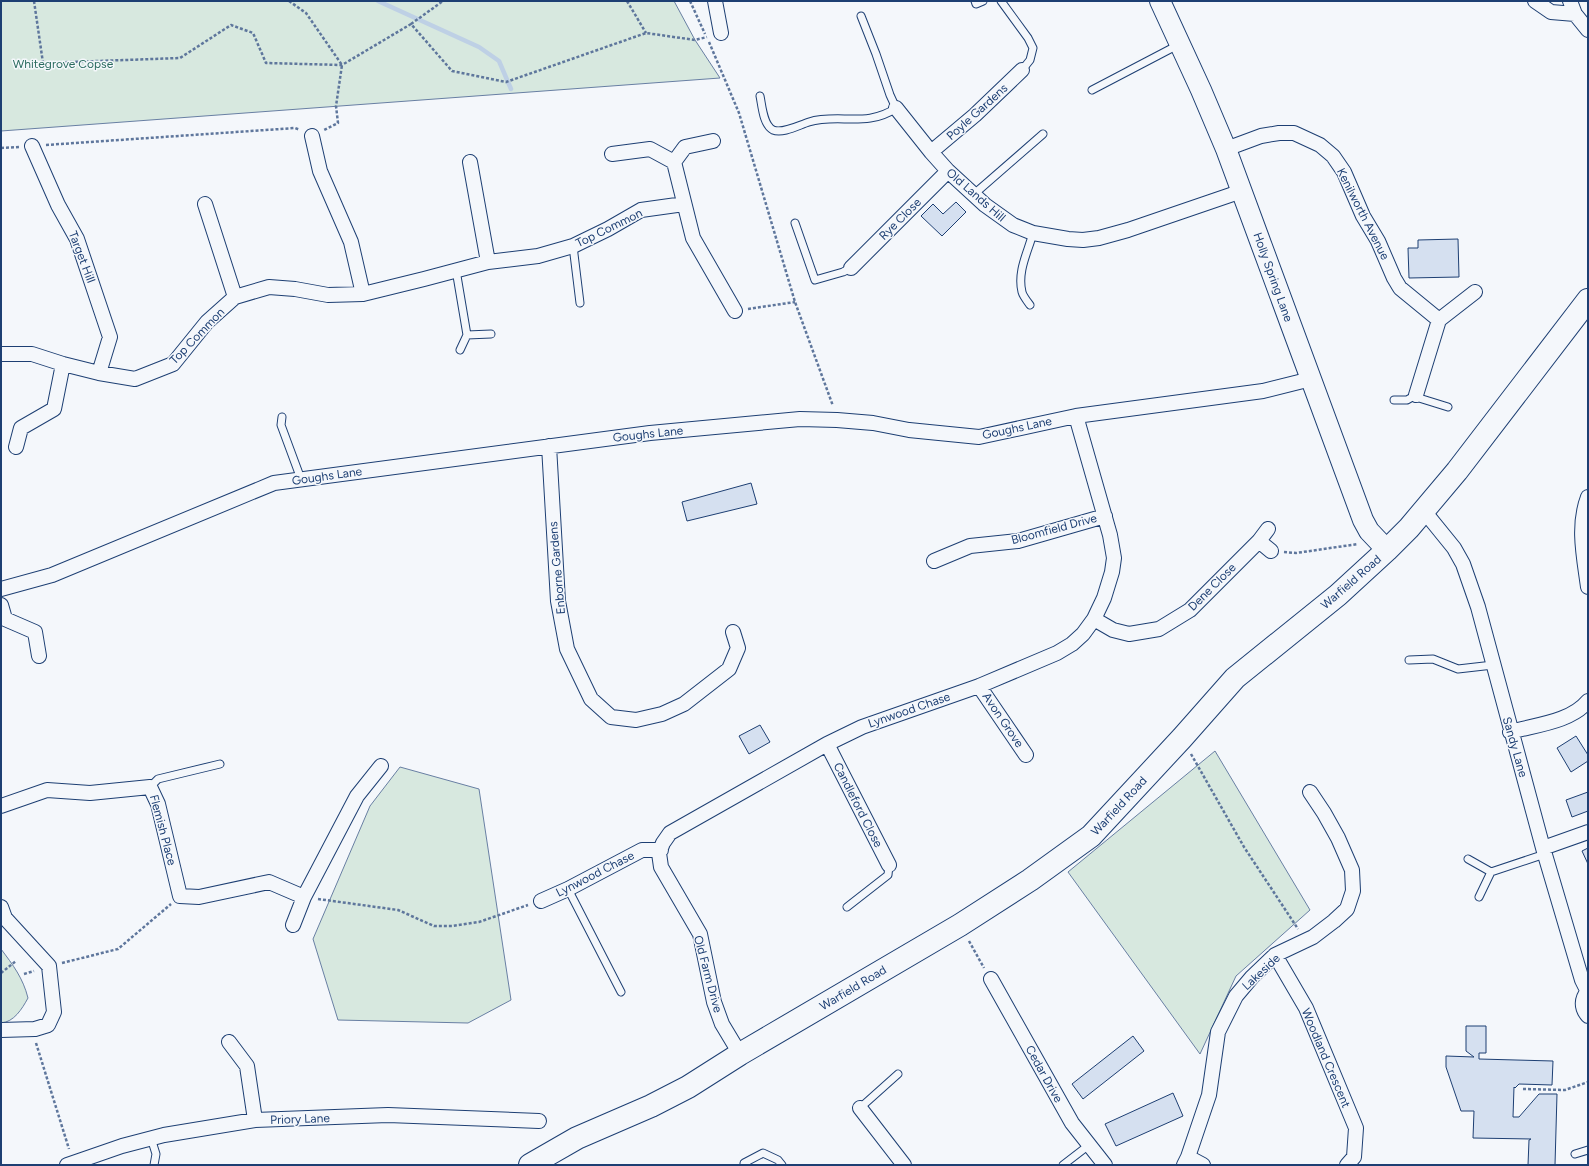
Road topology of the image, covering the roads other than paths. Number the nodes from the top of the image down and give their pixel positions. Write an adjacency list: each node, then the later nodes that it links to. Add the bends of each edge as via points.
1 (716, 1): 10 (street)
2 (975, 1): 3 (lane, via 976,4)
3 (983, 1)
4 (1001, 1): 12 (lane, via 1033,48 1030,60)
5 (1160, 1): 11 (street, Holly Spring Lane)
6 (1535, 1): 7 (street, via 1551,12)
7 (1573, 8): 9 (street)
8 (861, 16): 15 (lane)
9 (1588, 30)
10 (721, 33)
11 (1180, 44): 13 (lane); 20 (street, Holly Spring Lane)
12 (1022, 70): 21 (street, Poyle Gardens)
13 (1092, 90)
14 (760, 96): 15 (lane, via 766,121 774,130 820,119 886,115)
15 (896, 108): 21 (street, Old Lands Hill)
16 (1043, 134): 27 (lane)
17 (312, 136): 37 (street, via 320,170 351,242)
18 (713, 141): 24 (street, via 685,147)
19 (32, 146): 49 (street, Target Hill, via 58,205 77,239 110,337)
20 (1226, 149): 26 (street, Holly Spring Lane); 43 (street, Kenilworth Avenue, via 1260,136 1294,133 1320,145 1333,156 1344,172 1363,216 1400,288)
21 (931, 152): 25 (street, Old Lands Hill)
22 (612, 154): 24 (street, via 650,150)
23 (470, 162): 33 (street)
24 (674, 162): 29 (street)
25 (948, 171): 27 (street, Old Lands Hill); 34 (street, Rye Close)
26 (1242, 191): 31 (street, Old Lands Hill, via 1099,238 1068,239); 50 (street, Holly Spring Lane)
27 (974, 195): 31 (street, Old Lands Hill, via 1013,225)
28 (205, 204): 38 (street)
29 (684, 204): 32 (street, Top Common, via 641,210); 42 (street, via 693,238)
30 (795, 223): 34 (lane, via 815,280)
31 (1033, 233): 41 (lane, via 1023,263 1021,281 1022,293)
32 (573, 246): 33 (street, Top Common, via 538,256); 40 (lane)
33 (488, 262): 35 (street, Top Common)
34 (851, 268)
35 (456, 270): 37 (street, Top Common); 45 (lane)
36 (1475, 292): 43 (street)
37 (363, 294): 38 (street, Top Common, via 328,295 269,287)
38 (235, 297): 49 (street, Top Common, via 207,322 173,364 135,379)
39 (1588, 300): 60 (main road, Warfield Road)
40 (580, 303)
41 (1030, 305)
42 (735, 311)
43 (1439, 320): 51 (street)
44 (491, 334): 45 (lane)
45 (467, 335): 46 (lane)
46 (460, 350)
47 (1, 354): 48 (street, Top Common, via 32,354)
48 (63, 364): 49 (street, Top Common); 57 (street, via 54,409 21,428)
49 (99, 373)
50 (1311, 379): 55 (street, Goughs Lane, via 1263,391); 64 (street, Holly Spring Lane, via 1363,520 1369,531)
51 (1416, 395): 52 (lane, via 1407,400); 53 (lane)
52 (1394, 400)
53 (1448, 407)
54 (282, 416): 58 (lane, via 281,425)
55 (1076, 416): 56 (street, Goughs Lane, via 979,437 837,420 800,419 650,433); 61 (street, Lynwood Chase)
56 (549, 446): 58 (street, Goughs Lane); 71 (street, Enborne Gardens, via 558,601 567,649 591,699 611,718 636,720 662,714 684,704 729,669 738,648)
57 (16, 447)
58 (301, 479): 68 (street, Goughs Lane, via 274,483 52,575)
59 (1588, 497): 67 (street, via 1582,519 1582,540)
60 (1424, 511): 64 (main road, Warfield Road); 74 (street, Sandy Lane, via 1454,548 1462,564 1478,607)
61 (1105, 516): 66 (street, Bloomfield Drive, via 1018,541 970,546); 70 (street, Lynwood Chase, via 1114,558 1104,598)
62 (1268, 529): 63 (street, Dene Close)
63 (1258, 541): 65 (street); 70 (street, Dene Close, via 1190,610 1158,629 1129,634 1113,630)
64 (1387, 550): 105 (main road, Warfield Road, via 1338,595 1236,678 1091,836 1030,880 960,925)
65 (1271, 551)
66 (934, 561)
67 (1588, 587)
68 (1, 589)
69 (1, 605): 72 (street, via 5,619 35,632)
70 (1094, 619): 75 (street, Lynwood Chase, via 1083,634 1057,654)
71 (733, 632)
72 (39, 656)
73 (1409, 660): 74 (lane, via 1433,659 1458,669)
74 (1493, 665): 77 (street, Sandy Lane)
75 (980, 686): 78 (street, Lynwood Chase, via 862,727); 79 (street, Avon Grove)
76 (1588, 701): 77 (street, via 1558,720)
77 (1510, 732): 87 (street, Sandy Lane)
78 (827, 744): 86 (street, Lynwood Chase, via 670,833); 89 (street, Candleford Close)
79 (1026, 755)
80 (220, 764): 82 (lane, via 158,779)
81 (381, 766): 92 (street, via 357,796)
82 (150, 787): 84 (street, Flemish Place, via 90,793 48,790); 92 (street, Flemish Place, via 158,804 180,896 199,897 269,882)
83 (1310, 792): 98 (street, Lakeside, via 1338,838 1352,870 1354,891 1347,909 1314,937)
84 (1, 806)
85 (1588, 832): 87 (street)
86 (660, 850): 91 (street, Lynwood Chase, via 642,850); 105 (street, Old Farm Drive, via 661,867 700,934 714,1002 722,1024)
87 (1544, 851): 90 (lane); 100 (street, Sandy Lane, via 1582,980)
88 (1468, 859): 90 (lane)
89 (889, 865): 96 (lane, via 888,875)
90 (1491, 872): 93 (lane)
91 (568, 889): 94 (street, Lynwood Chase); 101 (lane)
92 (304, 897): 97 (street)
93 (1479, 897)
94 (541, 900)
95 (1, 907): 103 (street, via 5,918 49,966 54,1012 48,1025 35,1029)
96 (847, 907)
97 (293, 926)
98 (1275, 955): 114 (street, Lakeside, via 1236,996 1218,1032 1209,1095); 124 (street, Woodland Crescent, via 1306,1008 1356,1128 1354,1157)
99 (991, 979): 111 (street, Cedar Drive, via 1072,1123)
100 (1588, 991): 102 (street, Sandy Lane, via 1582,1001 1584,1012)
101 (621, 992)
102 (1588, 1016)
103 (1, 1030)
104 (229, 1042): 108 (street, via 247,1066)
105 (740, 1054): 117 (main road, Warfield Road, via 688,1087 577,1138)
106 (898, 1074): 107 (lane)
107 (860, 1108): 120 (street)
108 (255, 1120): 109 (street, Priory Lane, via 388,1115); 110 (street, Priory Lane)
109 (539, 1121)
110 (151, 1138): 115 (street, Priory Lane); 116 (lane, via 156,1154)
111 (1089, 1145): 121 (lane); 122 (street, Cedar Drive)
112 (1588, 1150): 113 (lane)
113 (1575, 1154)
114 (1186, 1161): 123 (street)
115 (70, 1164)
116 (154, 1165)
117 (530, 1165)
118 (744, 1165): 119 (lane, via 763,1153 778,1160)
119 (782, 1165)
120 (904, 1165)
121 (1063, 1165)
122 (1105, 1165)
123 (1203, 1165)
124 (1347, 1165)

